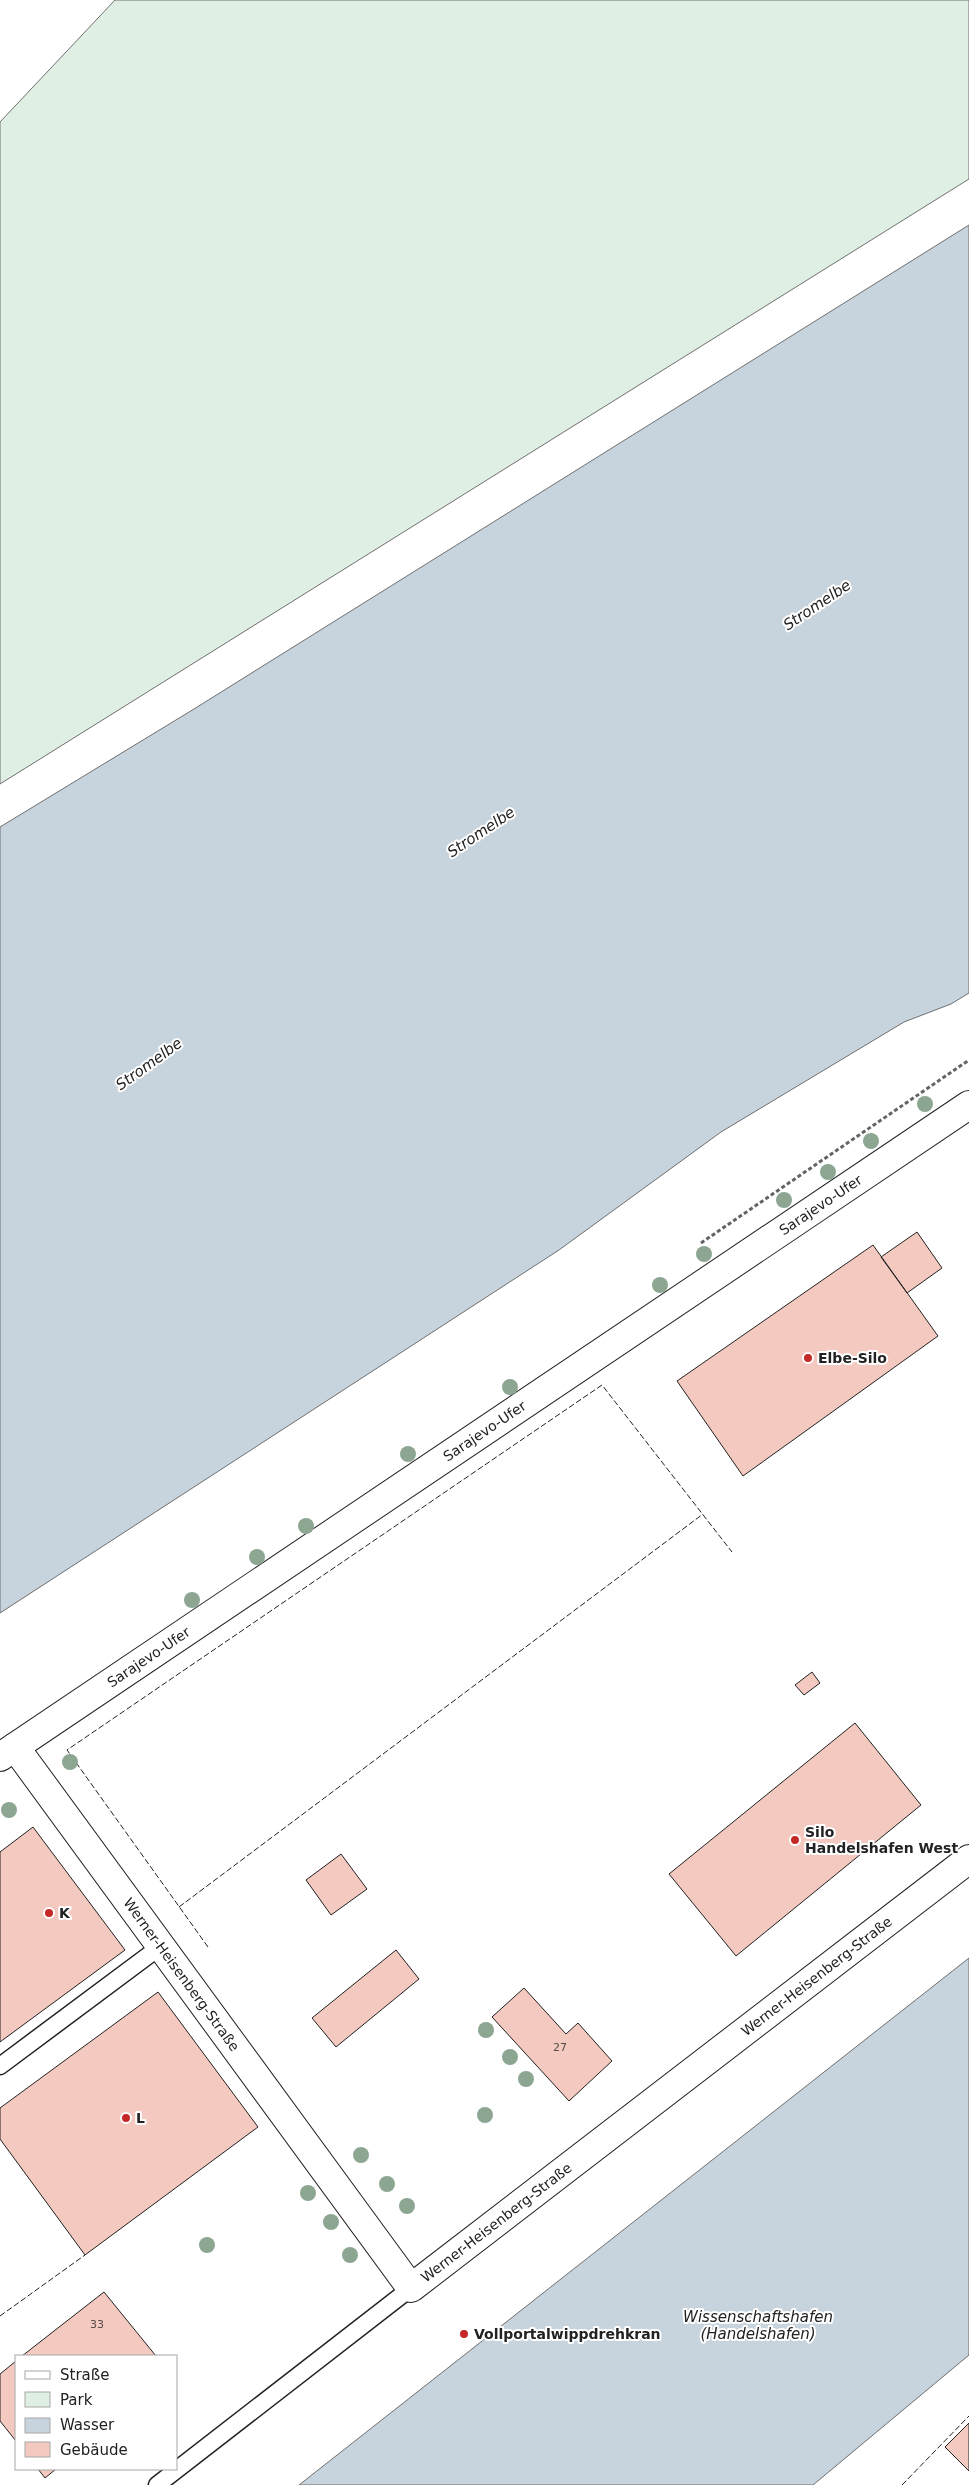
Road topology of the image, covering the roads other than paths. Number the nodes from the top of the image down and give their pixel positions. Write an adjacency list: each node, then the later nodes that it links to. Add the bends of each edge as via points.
1 (969, 1105): 2 (street, Sarajevo-Ufer)
2 (7, 1752): 4 (street, Werner-Heisenberg-Straße)
3 (969, 1859): 6 (street, Werner-Heisenberg-Straße)
4 (161, 1946): 5 (lane); 6 (street, Werner-Heisenberg-Straße)
5 (0, 2066)
6 (411, 2288): 7 (lane)
7 (178, 2468)
8 (175, 2470): 9 (lane)
9 (156, 2485)

